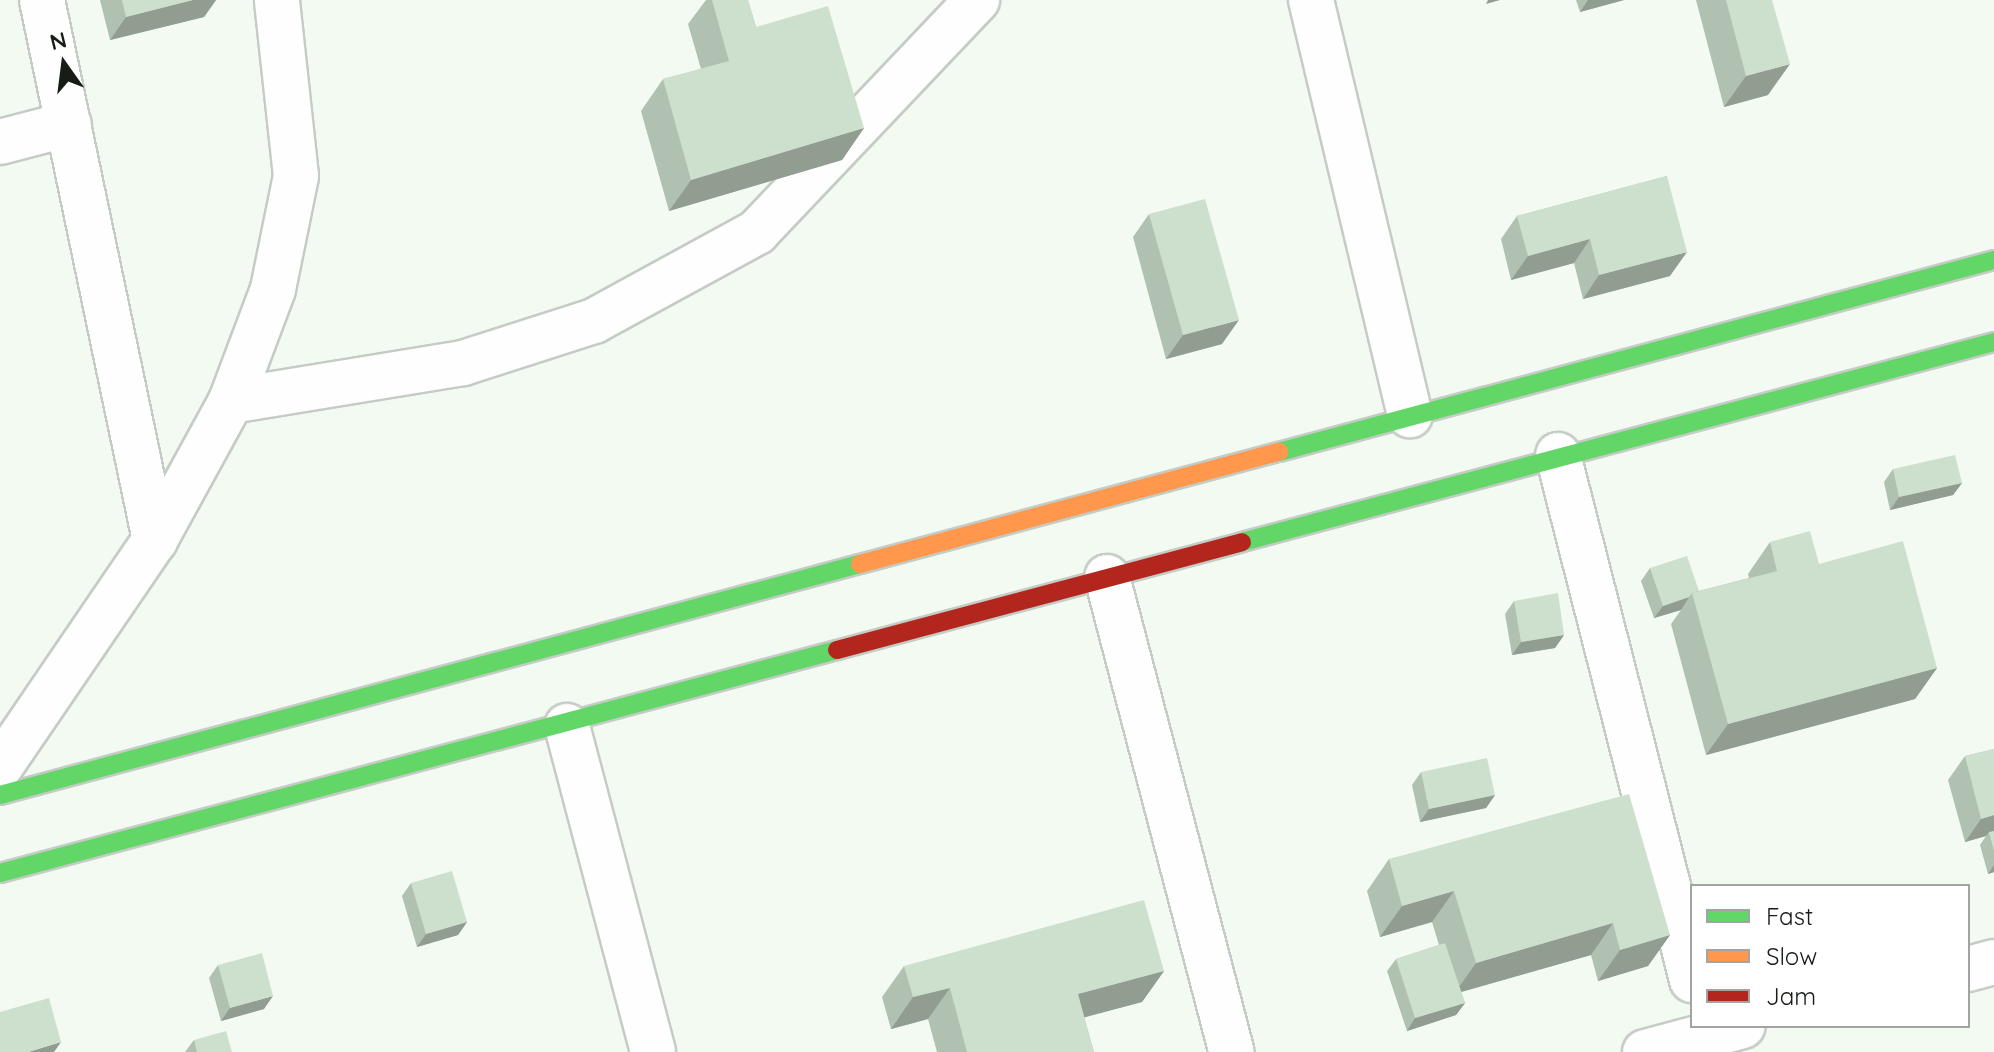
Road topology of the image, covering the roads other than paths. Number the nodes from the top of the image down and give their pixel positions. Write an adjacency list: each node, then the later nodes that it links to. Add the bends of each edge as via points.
1 (42, 0): 5 (street)
2 (277, 0): 9 (street, via 296,176 273,289)
3 (977, 0): 9 (street, via 757,232 594,321 463,363)
4 (1311, 0): 10 (street)
5 (69, 124): 6 (street); 12 (street)
6 (0, 142)
7 (1994, 260): 10 (street)
8 (1994, 342): 11 (street)
9 (231, 401): 12 (street)
10 (1410, 415): 16 (street)
11 (1558, 455): 13 (street); 20 (street)
12 (155, 540): 15 (street)
13 (1107, 577): 14 (street); 23 (street)
14 (567, 726): 17 (street); 22 (street)
15 (0, 767)
16 (0, 795)
17 (0, 873)
18 (1994, 962): 19 (street)
19 (1970, 968)
20 (1690, 972)
21 (1716, 1035): 24 (street)
22 (653, 1052)
23 (1232, 1052)
24 (1645, 1052)

